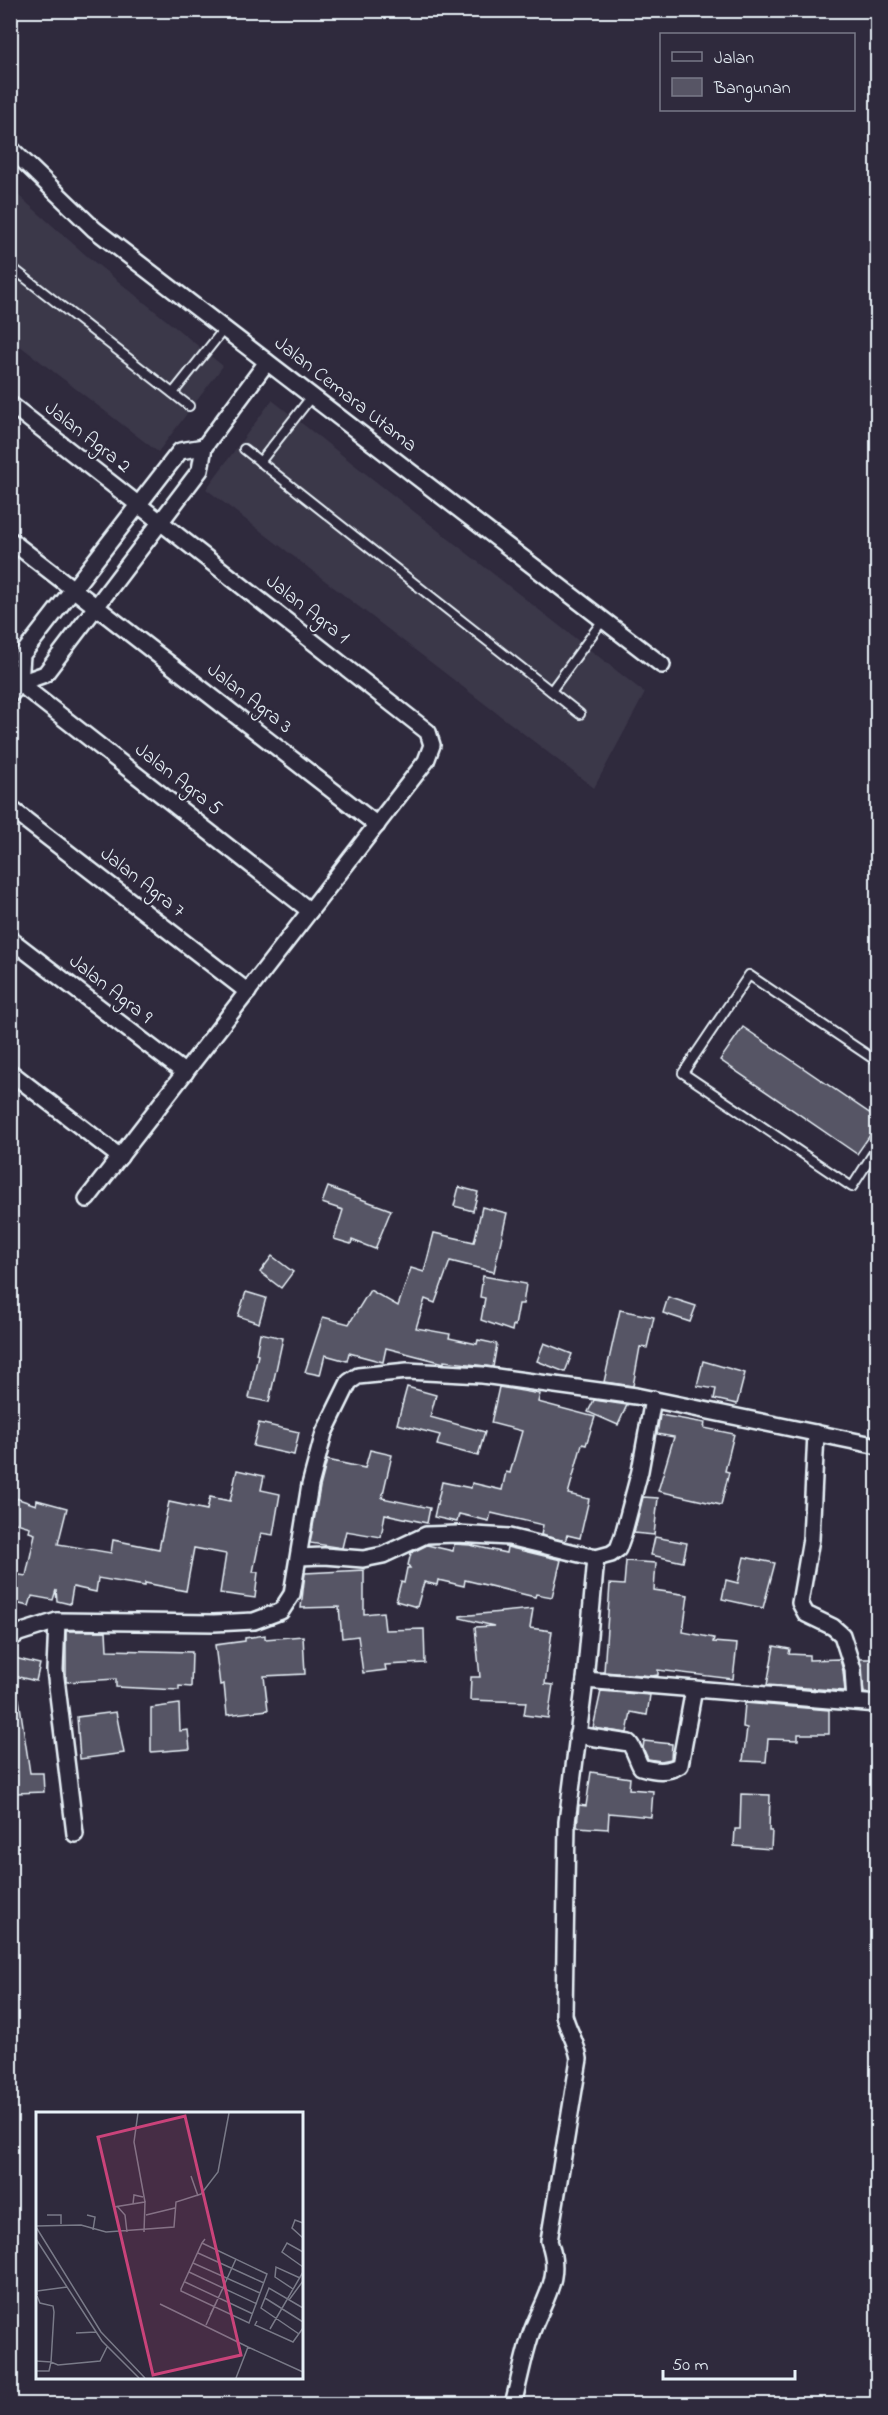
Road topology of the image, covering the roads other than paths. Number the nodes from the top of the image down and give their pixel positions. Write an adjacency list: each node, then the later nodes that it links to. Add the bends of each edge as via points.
1 (10, 147): 3 (street, Jalan Cemara Utama, via 94,229)
2 (10, 266): 5 (lane)
3 (224, 329): 4 (street, Jalan Cemara Utama); 5 (lane)
4 (267, 362): 6 (street, Jalan Cemara Utama); 9 (street)
5 (173, 393): 8 (lane)
6 (312, 396): 11 (lane); 17 (street, Jalan Cemara Utama)
7 (10, 404): 12 (street, Jalan Agra 2)
8 (189, 405)
9 (204, 447): 12 (street, via 180,451); 13 (street, via 200,470)
10 (244, 449): 11 (lane)
11 (260, 462): 20 (lane)
12 (138, 504): 13 (street, Jalan Agra 2); 15 (street)
13 (160, 522): 16 (street); 23 (street, Jalan Agra 1, via 428,732 432,745 426,761)
14 (10, 540): 15 (street, Jalan Agra 3)
15 (73, 589): 16 (street, Jalan Agra 3); 19 (street, via 22,655)
16 (96, 606): 19 (street, via 45,674); 23 (street, Jalan Agra 3)
17 (603, 620): 18 (street, Jalan Cemara Utama); 20 (lane)
18 (662, 666)
19 (14, 684): 24 (street, Jalan Agra 5)
20 (551, 691): 21 (lane)
21 (580, 714)
22 (10, 808): 26 (street, Jalan Agra 7)
23 (377, 825): 24 (street)
24 (310, 911): 26 (street)
25 (10, 939): 29 (street, Jalan Agra 9)
26 (248, 992): 29 (street)
27 (878, 1062): 30 (lane, via 748,975 683,1073 852,1187)
28 (10, 1072): 31 (street)
29 (185, 1073): 31 (street)
30 (878, 1146)
31 (120, 1157): 32 (street)
32 (87, 1199)
33 (653, 1400): 34 (street); 36 (street, via 482,1375 408,1371 358,1376 350,1382 324,1433 302,1523); 37 (street, via 640,1471 618,1549)
34 (816, 1433): 35 (street); 42 (street, via 811,1539 800,1603 806,1614 842,1635 853,1669)
35 (878, 1446)
36 (299, 1557): 37 (street, via 363,1559 383,1555 426,1535 457,1534 509,1537); 38 (street, via 292,1594 281,1611 254,1621)
37 (596, 1558): 40 (street)
38 (57, 1621): 39 (street); 45 (street, via 55,1670)
39 (10, 1639)
40 (585, 1680): 41 (street); 44 (street)
41 (694, 1689): 42 (street); 44 (street, via 680,1765 670,1771 640,1767 629,1743)
42 (855, 1702): 43 (street)
43 (878, 1704)
44 (578, 1735): 46 (street, via 567,1822 564,2015 579,2059 549,2241 555,2266 552,2287 537,2316)
45 (75, 1834)
46 (513, 2404)

